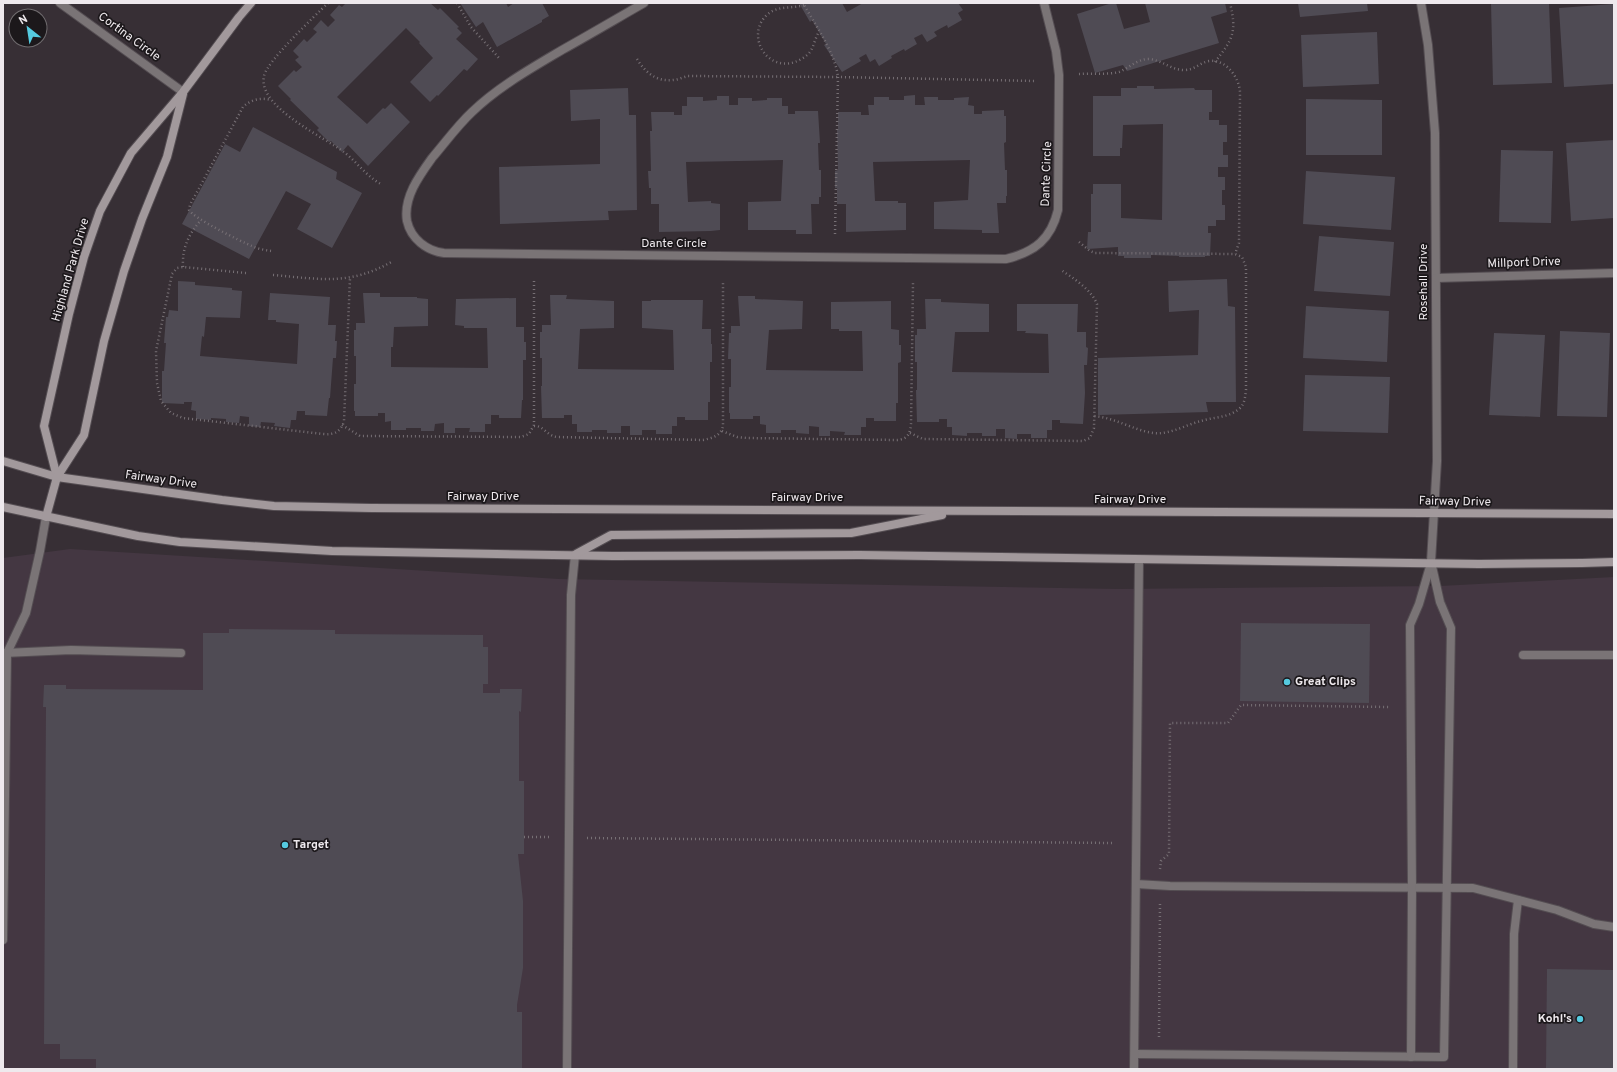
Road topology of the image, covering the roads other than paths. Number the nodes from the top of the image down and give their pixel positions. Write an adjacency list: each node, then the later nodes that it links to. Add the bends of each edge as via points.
1 (60, 3): 6 (street, Cortina Circle)
2 (251, 3): 6 (main road, Highland Park Drive)
3 (644, 3): 4 (street, Dante Circle, via 518,76 471,113 427,166 412,191 406,207 406,216 408,225 418,241 429,250 444,253 1006,259 1021,255 1035,248 1046,237 1055,222 1058,210 1059,75 1055,44)
4 (1044, 3)
5 (1421, 3): 8 (street, Rosehall Drive, via 1428,45 1435,132)
6 (183, 92): 10 (main road, Highland Park Drive, via 167,157 124,271 104,341 84,435); 10 (main road, Highland Park Drive, via 131,153 100,211 84,257 44,426)
7 (1614, 273): 8 (street, Millport Drive)
8 (1436, 278): 13 (street, Rosehall Drive)
9 (3, 461): 10 (main road, Fairway Drive)
10 (57, 477): 12 (main road, Fairway Drive, via 274,506); 15 (main road, Highland Park Drive)
11 (3, 507): 15 (main road)
12 (958, 511): 13 (main road, Fairway Drive); 16 (main road, via 851,533 611,535)
13 (1435, 513): 14 (main road, Fairway Drive); 18 (street, Rosehall Drive)
14 (1614, 514)
15 (46, 517): 16 (main road, via 180,542 332,551); 20 (street, via 26,613)
16 (575, 555): 17 (main road, via 860,555); 32 (street, via 571,595)
17 (1139, 560): 18 (main road); 24 (street)
18 (1431, 562): 19 (main road); 25 (street, via 1440,602 1451,628); 26 (street, via 1410,625)
19 (1614, 562)
20 (5, 653): 21 (street, via 70,650); 29 (street)
21 (181, 654)
22 (1523, 655): 23 (street)
23 (1614, 655)
24 (1136, 884): 26 (street); 30 (street)
25 (1447, 887): 26 (street); 27 (street, via 1473,888); 31 (street, via 1444,1057)
26 (1412, 888): 31 (street)
27 (1518, 900): 28 (street, via 1557,910 1594,924); 34 (street, via 1514,934)
28 (1614, 927)
29 (3, 940)
30 (1135, 1054): 31 (street); 33 (street)
31 (1411, 1057)
32 (567, 1069)
33 (1134, 1069)
34 (1513, 1069)

